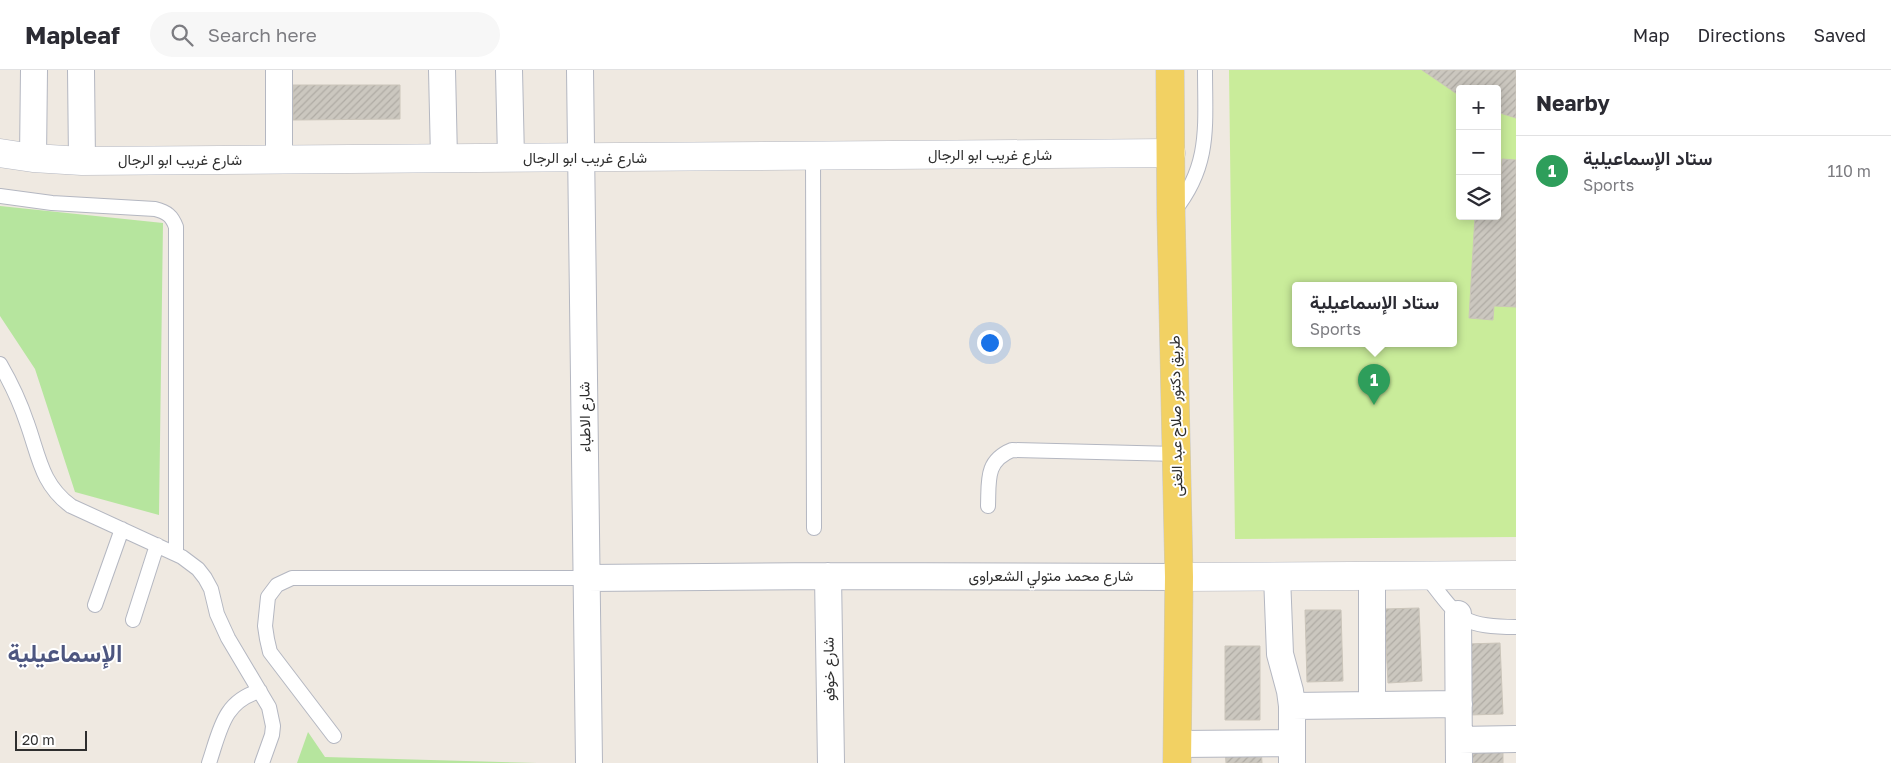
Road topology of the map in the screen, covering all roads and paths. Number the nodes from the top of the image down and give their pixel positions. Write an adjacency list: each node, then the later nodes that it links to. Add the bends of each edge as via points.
1 (34, 70): 12 (street)
2 (81, 70): 17 (street)
3 (279, 70): 16 (street)
4 (442, 70): 13 (street)
5 (509, 70): 14 (street)
6 (580, 70): 15 (street, شارع الاطباء)
7 (1170, 70): 10 (main road, طريق دكتور صلاح عبد الغنى)
8 (1205, 70): 19 (lane, via 1206,128 1200,166 1183,200)
9 (0, 153): 12 (main road, شارع غريب ابو الرجال)
10 (1171, 153): 11 (main road, شارع غريب ابو الرجال); 19 (main road, طريق دكتور صلاح عبد الغنى)
11 (813, 156): 15 (main road, شارع غريب ابو الرجال); 23 (lane)
12 (33, 158): 17 (main road, شارع غريب ابو الرجال)
13 (444, 158): 14 (main road, شارع غريب ابو الرجال); 16 (main road, شارع غريب ابو الرجال)
14 (512, 158): 15 (main road, شارع غريب ابو الرجال)
15 (581, 158): 33 (street, شارع الاطباء)
16 (279, 160): 17 (main road, شارع غريب ابو الرجال)
17 (82, 161)
18 (0, 196): 26 (lane, via 52,203 155,209 166,211 173,218 176,227)
19 (1171, 215): 21 (main road, طريق دكتور صلاح عبد الغنى)
20 (0, 364): 24 (lane, via 15,390 52,488 72,506)
21 (1177, 454): 22 (lane, via 1012,450 1002,454 990,470); 32 (main road, طريق دكتور صلاح عبد الغنى)
22 (988, 506)
23 (814, 528)
24 (122, 529): 25 (lane); 34 (lane)
25 (157, 545): 26 (lane); 36 (lane)
26 (176, 554): 38 (lane, via 189,560 205,578 225,632)
27 (1516, 575): 31 (main road, شارع محمد متولي الشعراوى)
28 (828, 576): 32 (street, شارع محمد متولي الشعراوى); 33 (street, شارع محمد متولي الشعراوى); 50 (street, شارع خوفو)
29 (1277, 576): 30 (main road, شارع محمد متولي الشعراوى); 32 (main road, شارع محمد متولي الشعراوى); 41 (street, via 1280,654)
30 (1372, 576): 31 (main road, شارع محمد متولي الشعراوى); 40 (street)
31 (1426, 576): 35 (lane)
32 (1179, 577): 46 (main road, طريق دكتور صلاح عبد الغنى)
33 (587, 578): 42 (lane, via 292,578 277,585 268,597 266,613 270,652); 49 (street, شارع الاطباء)
34 (95, 604)
35 (1458, 614): 37 (lane, via 1489,627); 39 (street)
36 (133, 620)
37 (1516, 627)
38 (260, 691): 47 (lane, via 242,698 229,710); 48 (lane, via 269,707 273,726)
39 (1459, 704): 40 (street); 44 (street)
40 (1372, 705): 41 (street)
41 (1292, 706): 45 (street)
42 (334, 736)
43 (1516, 739): 44 (street)
44 (1459, 752)
45 (1292, 753): 46 (street)
46 (1178, 754)
47 (209, 763)
48 (262, 763)
49 (589, 763)
50 (831, 763)

